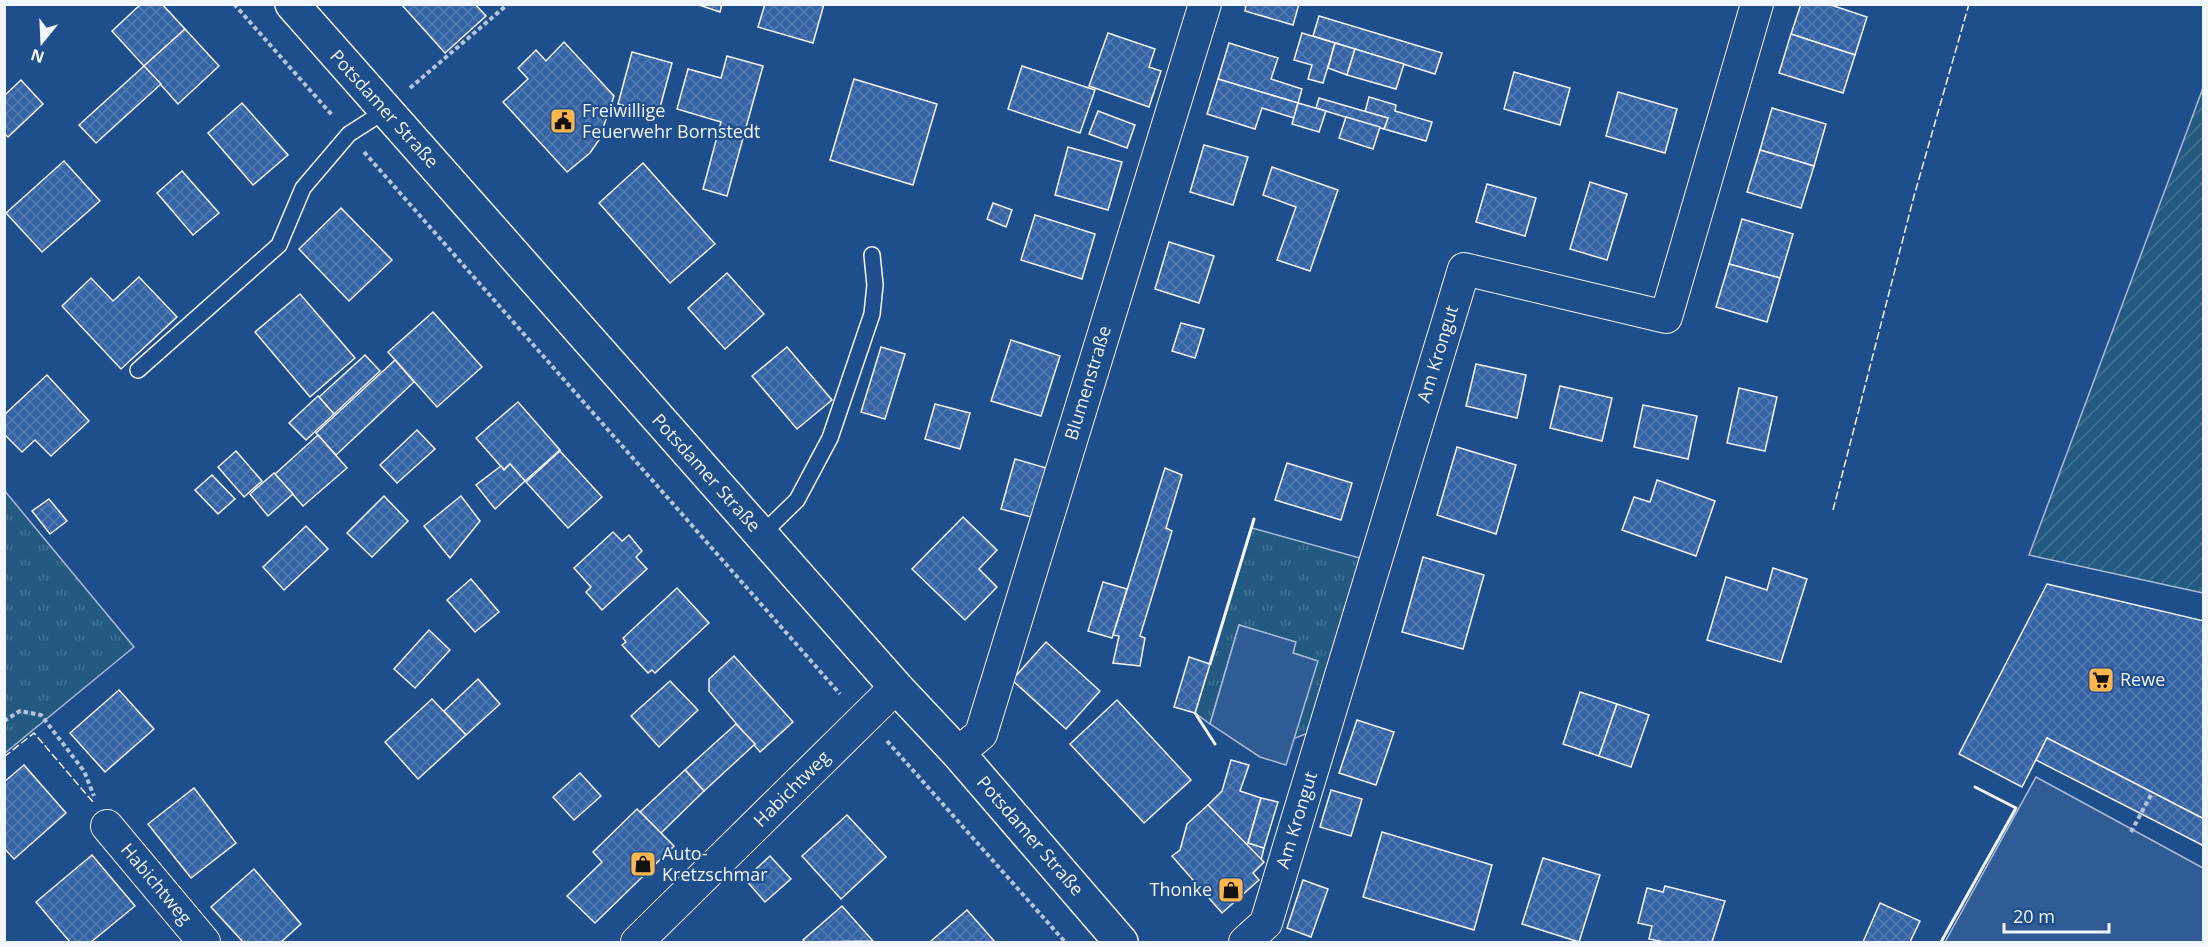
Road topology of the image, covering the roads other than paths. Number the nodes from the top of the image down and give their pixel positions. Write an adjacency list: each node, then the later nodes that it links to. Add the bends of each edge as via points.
1 (291, 4): 4 (main road, Potsdamer Straße)
2 (1205, 4): 9 (street, Blumenstraße, via 981,734)
3 (1757, 4): 14 (street, Am Krongut, via 1666,317 1464,269 1266,923)
4 (385, 111): 6 (lane, via 349,134 303,188 279,245); 7 (main road, Potsdamer Straße)
5 (872, 255): 7 (lane, via 872,314 830,438 797,500)
6 (138, 370)
7 (761, 535): 8 (main road, Potsdamer Straße)
8 (896, 687): 9 (main road, Potsdamer Straße); 12 (street, Habichtweg)
9 (958, 753): 13 (main road, Potsdamer Straße)
10 (107, 826): 11 (street, Habichtweg)
11 (204, 942)
12 (637, 942)
13 (1121, 942)
14 (1245, 942)

